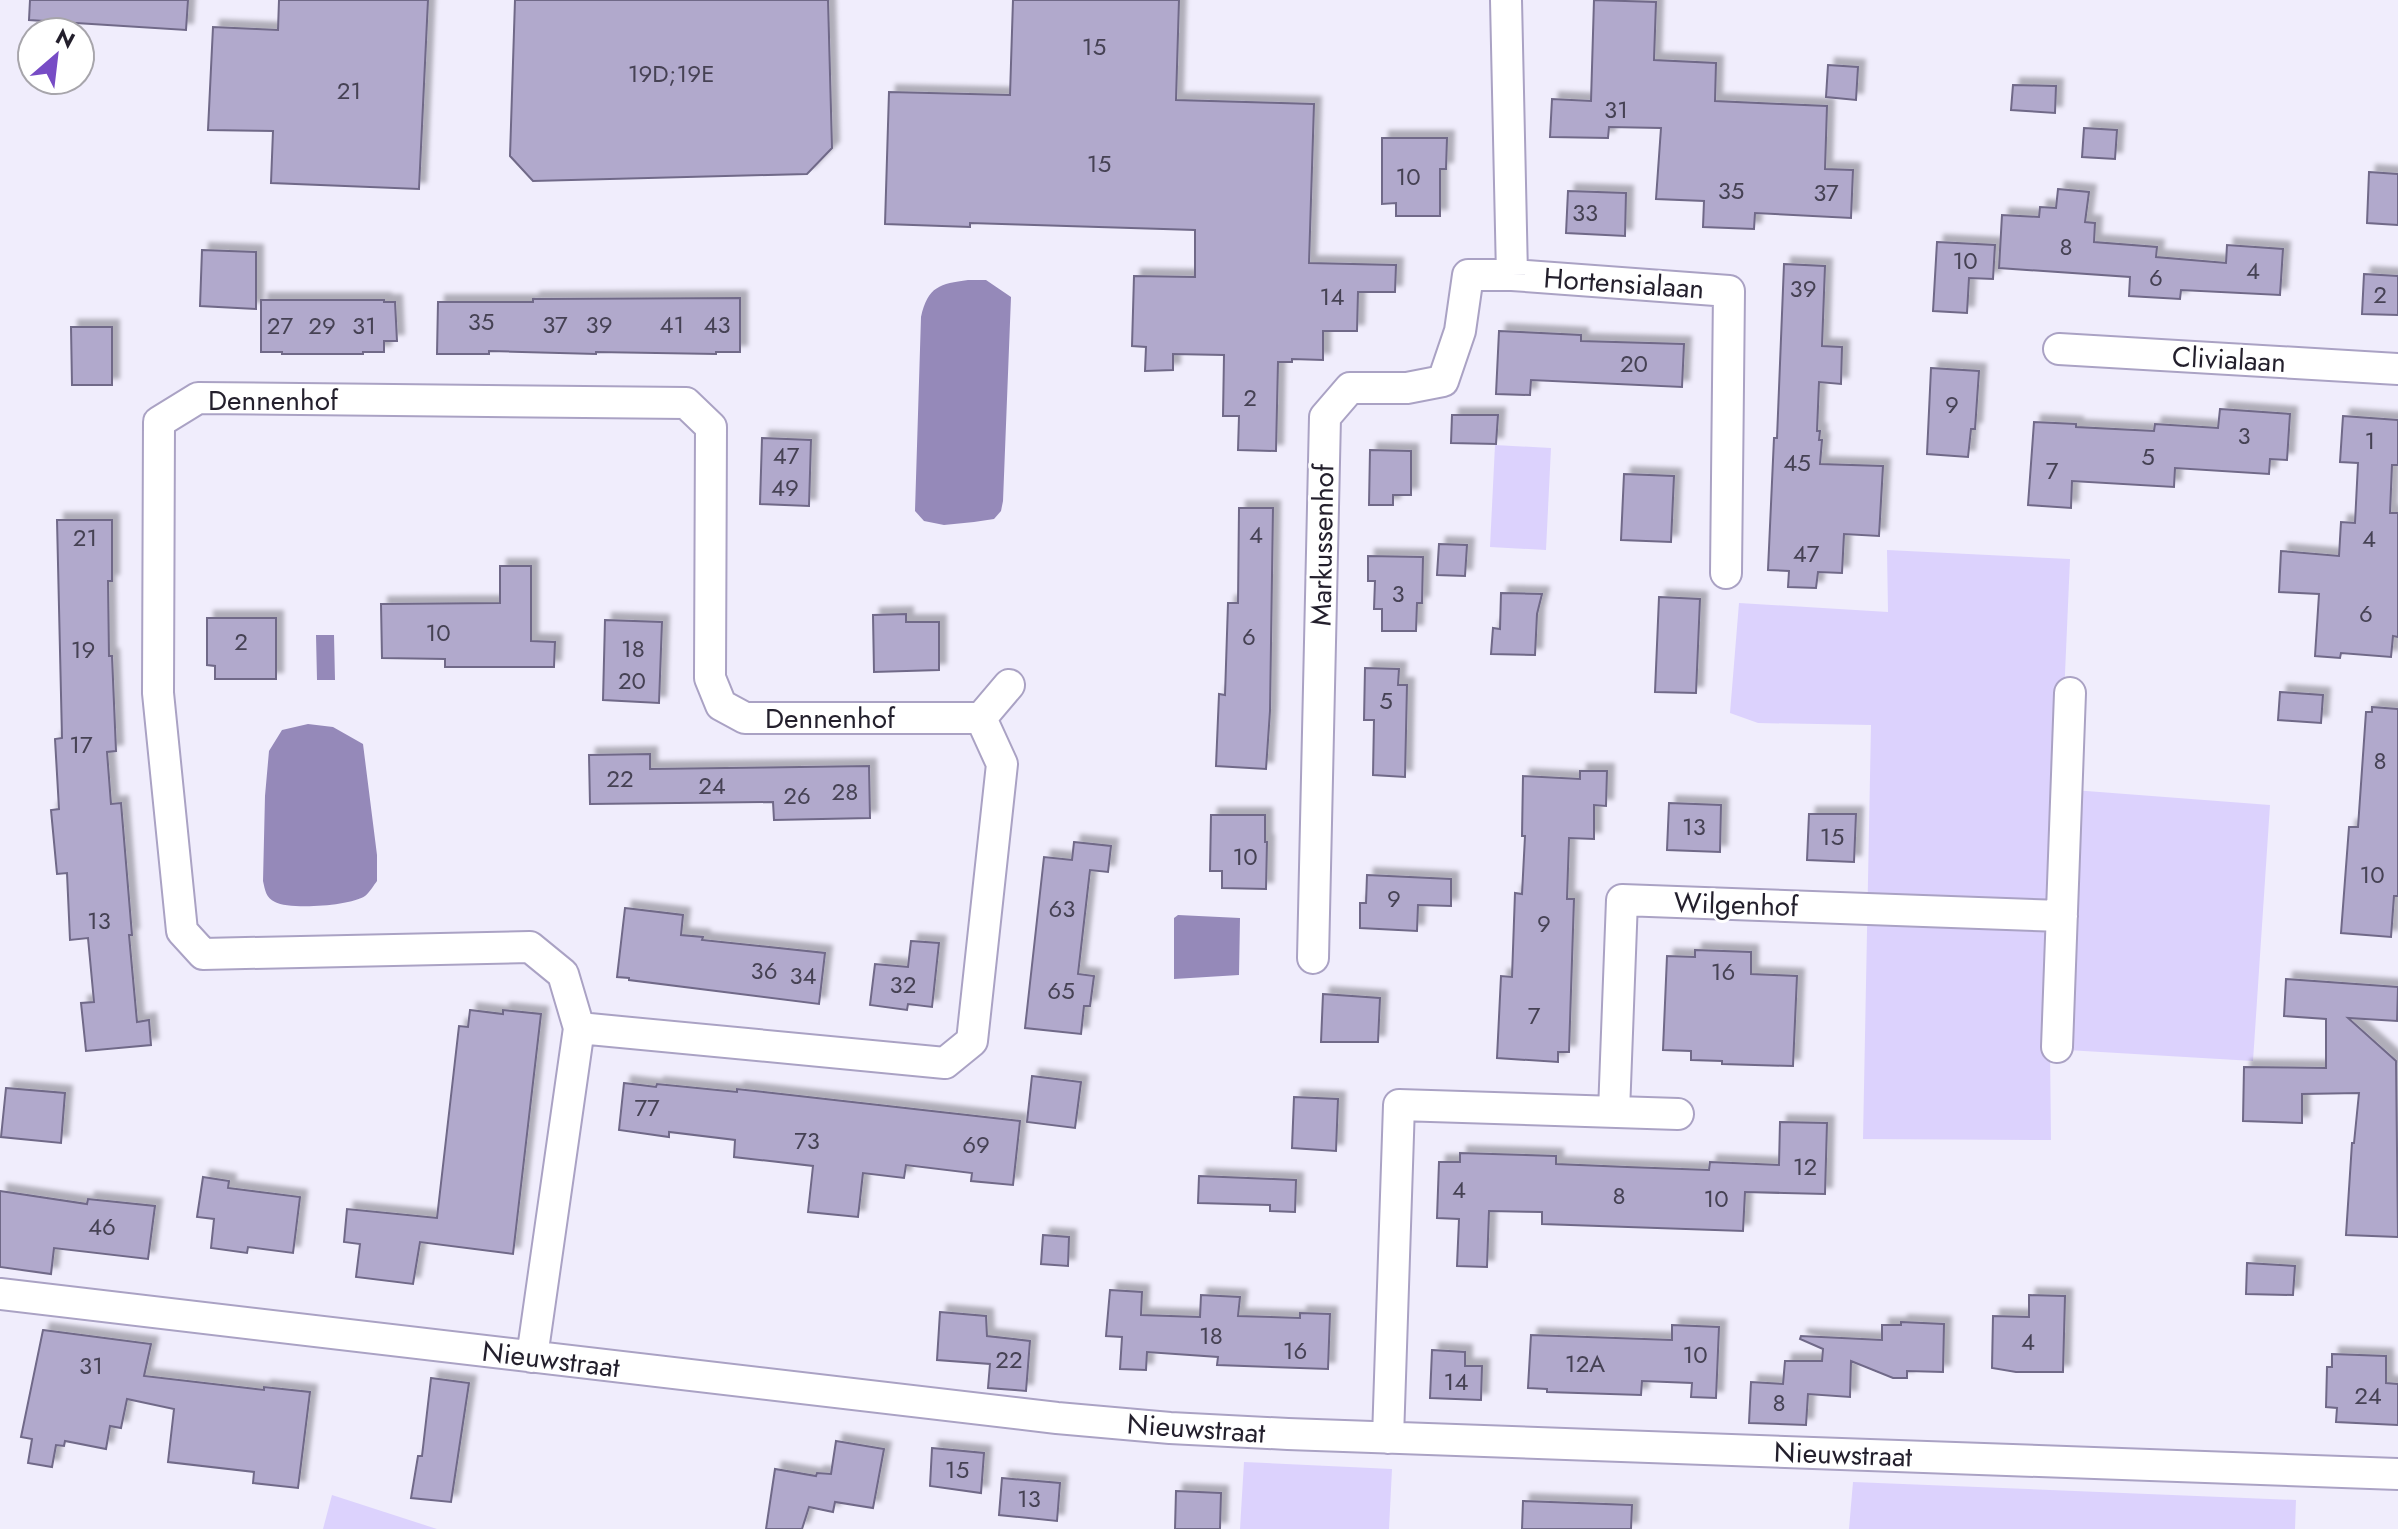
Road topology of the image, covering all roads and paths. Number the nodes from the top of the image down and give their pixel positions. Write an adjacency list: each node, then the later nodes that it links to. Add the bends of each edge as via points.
1 (1506, 0): 2 (street, Hortensialaan)
2 (1512, 275): 5 (street, Hortensialaan, via 1729,291); 10 (street, Markussenhof, via 1468,275 1460,331 1443,381 1407,388 1350,388 1325,417)
3 (2059, 349): 4 (street, Clivialaan)
4 (2398, 369)
5 (1726, 573)
6 (1009, 685): 8 (street)
7 (2070, 693): 9 (street)
8 (981, 718): 11 (street, via 1002,764 972,1041 945,1063); 11 (street, Dennenhof, via 745,718 721,705 710,678 711,427 686,403 198,398 159,422 158,693 182,931 203,954 530,947 563,974)
9 (2062, 916): 12 (street); 13 (street, Wilgenhof, via 1622,900)
10 (1313, 958)
11 (579, 1028): 16 (street, Dennenhof)
12 (2057, 1047)
13 (1614, 1112): 14 (street); 17 (street, via 1399,1105)
14 (1678, 1114)
15 (0, 1294): 16 (street, Nieuwstraat)
16 (532, 1357): 17 (street, Nieuwstraat, via 1057,1418)
17 (1388, 1438): 18 (street, Nieuwstraat)
18 (2398, 1474)

